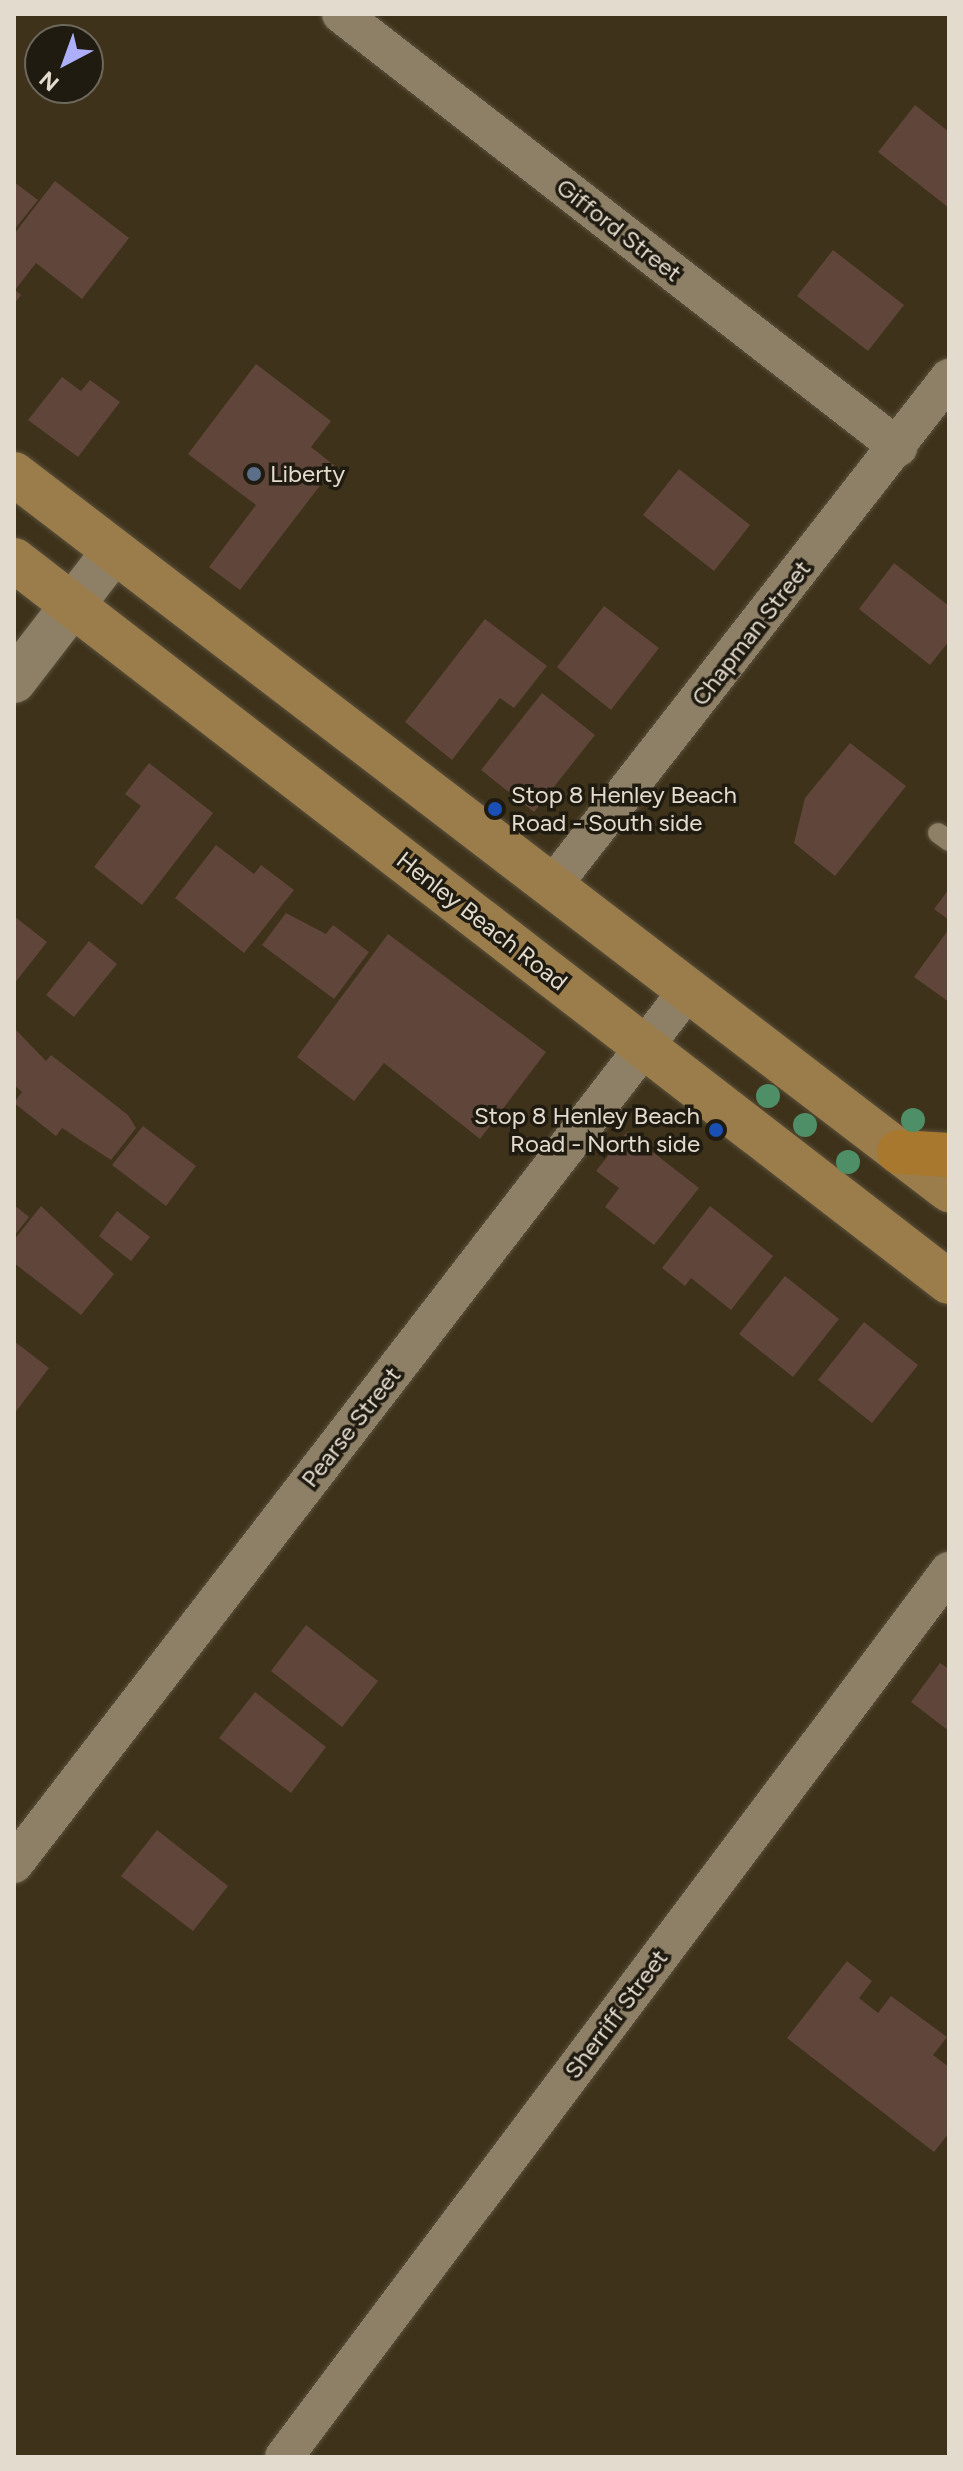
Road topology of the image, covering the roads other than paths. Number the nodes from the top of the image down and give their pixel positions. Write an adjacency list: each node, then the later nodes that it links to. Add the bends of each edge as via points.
1 (341, 14): 3 (street, Gifford Street)
2 (949, 378): 3 (street, Chapman Street)
3 (898, 447): 9 (street, Chapman Street)
4 (14, 474): 5 (main road)
5 (114, 551): 7 (street); 9 (main road)
6 (14, 560): 7 (main road, Henley Beach Road)
7 (72, 605): 8 (street); 11 (main road, Henley Beach Road)
8 (14, 681)
9 (552, 886): 10 (main road)
10 (688, 990): 11 (street, Pearse Street); 12 (main road)
11 (644, 1046): 15 (main road, Henley Beach Road); 17 (street, Pearse Street)
12 (899, 1152): 13 (main road); 14 (main road)
13 (949, 1155)
14 (949, 1190)
15 (949, 1282)
16 (949, 1571): 18 (street, Sherriff Street)
17 (14, 1864)
18 (284, 2457)

